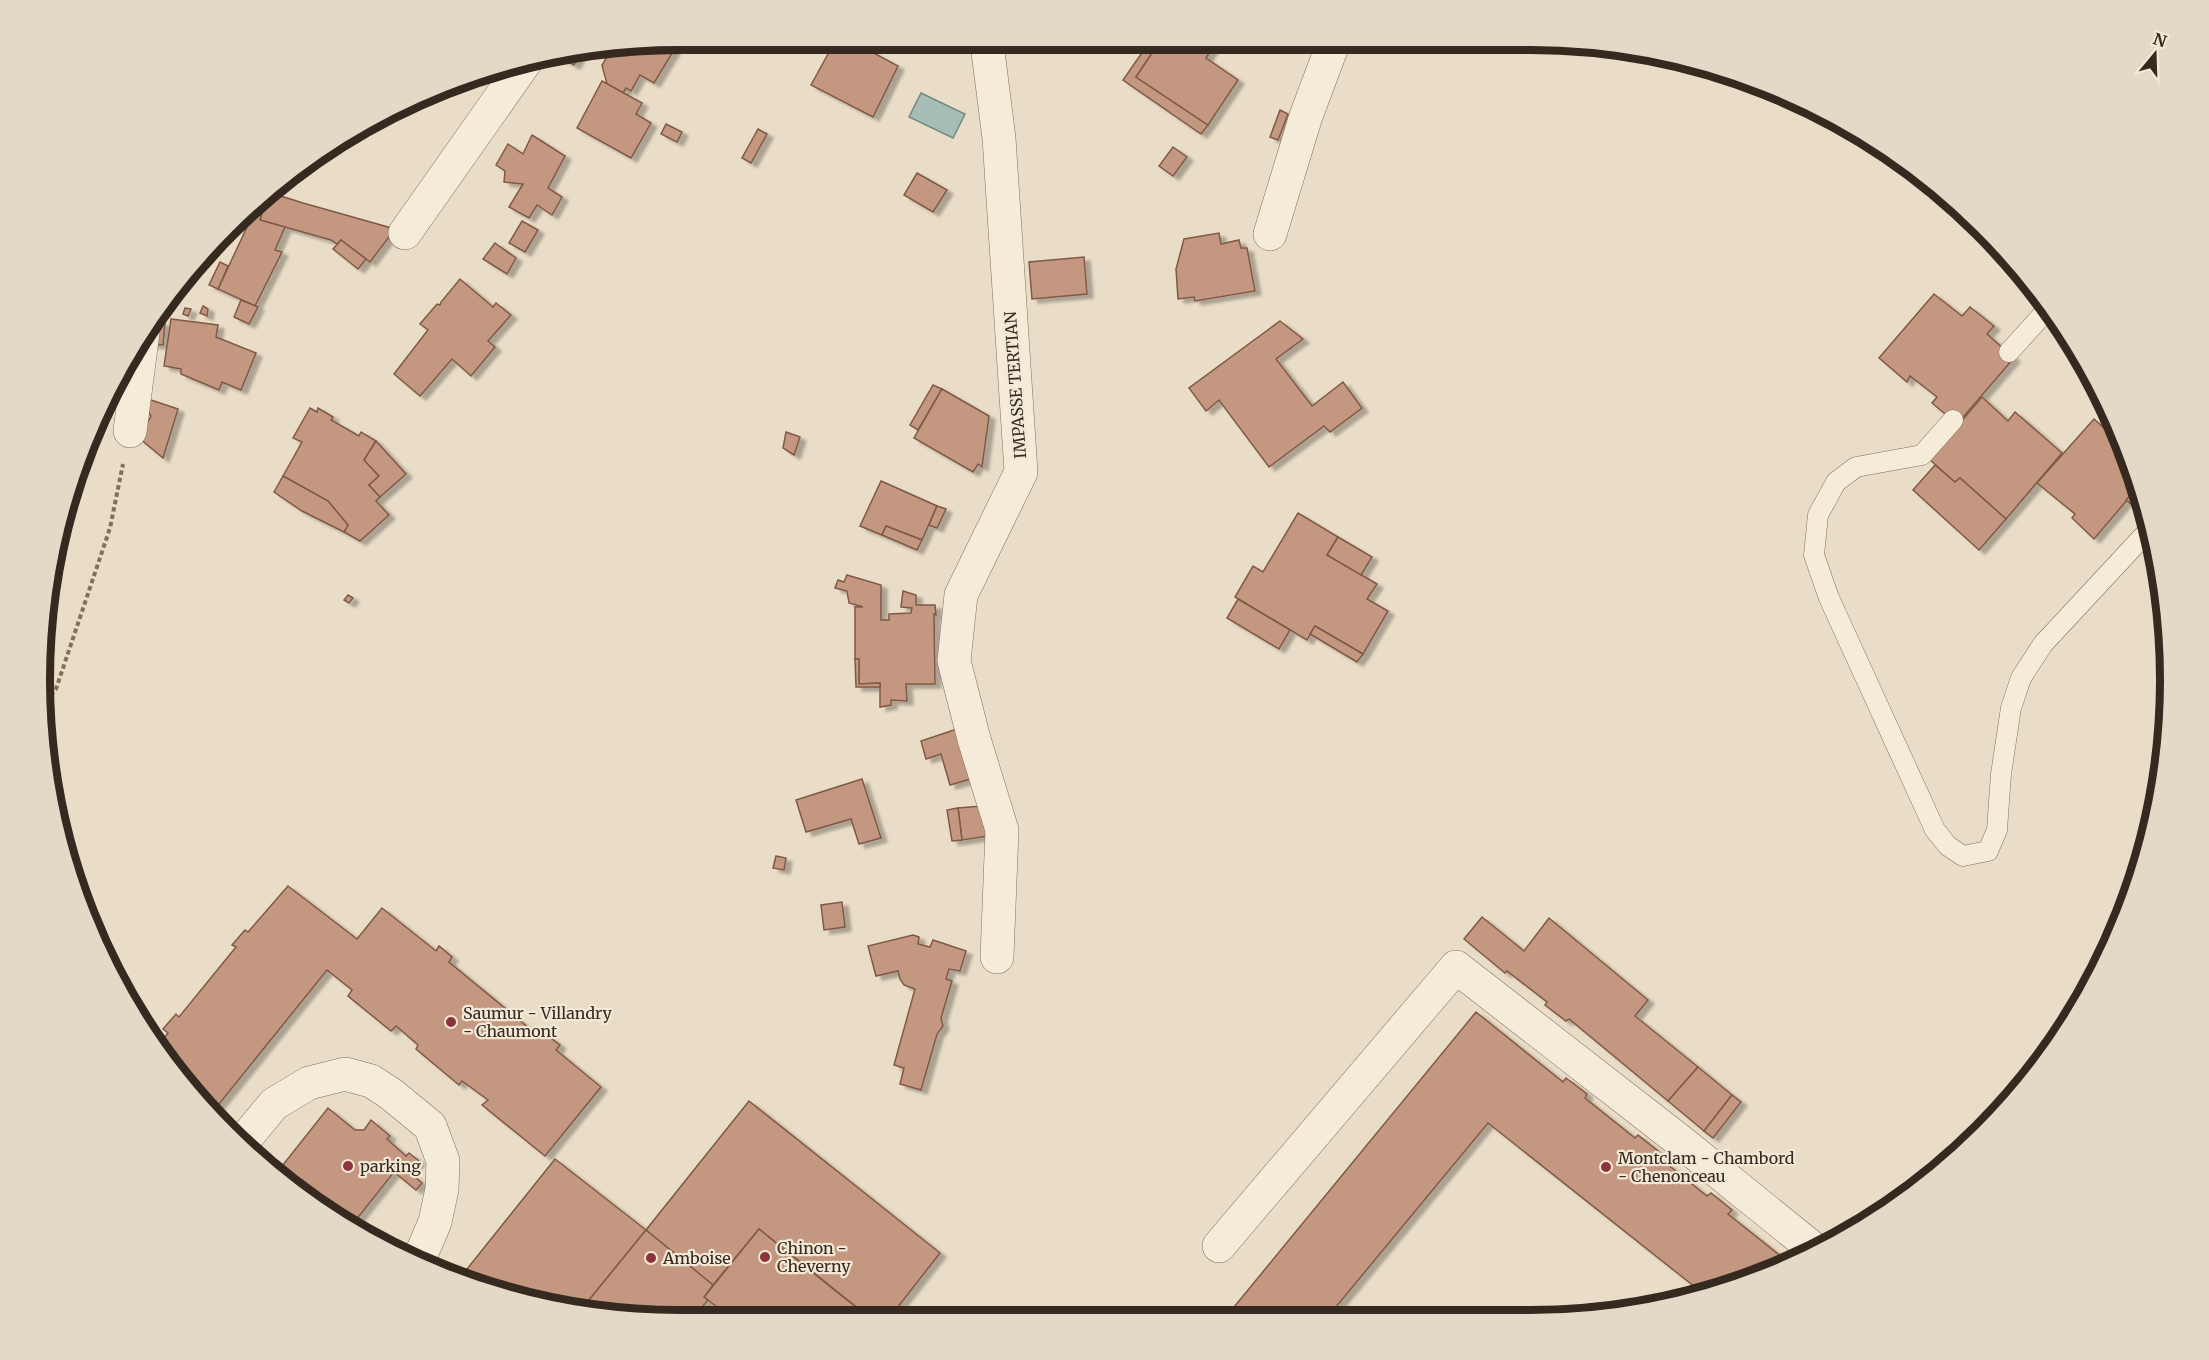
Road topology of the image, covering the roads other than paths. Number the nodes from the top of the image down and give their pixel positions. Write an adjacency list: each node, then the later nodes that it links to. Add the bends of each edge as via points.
1 (988, 50): 12 (street, IMPASSE TERTIAN, via 999,138 1021,472 961,595 954,661 1002,830)
2 (1331, 50): 5 (street)
3 (519, 70): 4 (street)
4 (405, 233)
5 (1270, 234)
6 (2042, 315): 7 (lane)
7 (2009, 352)
8 (140, 356): 10 (street)
9 (1953, 420): 11 (lane, via 1922,456 1856,467 1836,482 1818,515 1814,555 1829,598 1935,830 1963,856 1988,851 1997,830 2011,708 2021,678 2043,644)
10 (130, 431)
11 (2142, 537)
12 (996, 957)
13 (246, 1137): 16 (street, via 274,1104 309,1083 345,1074 371,1081 391,1094 430,1126 443,1161 435,1222)
14 (1808, 1245): 15 (street, via 1456,967)
15 (1219, 1246)
16 (420, 1254)

